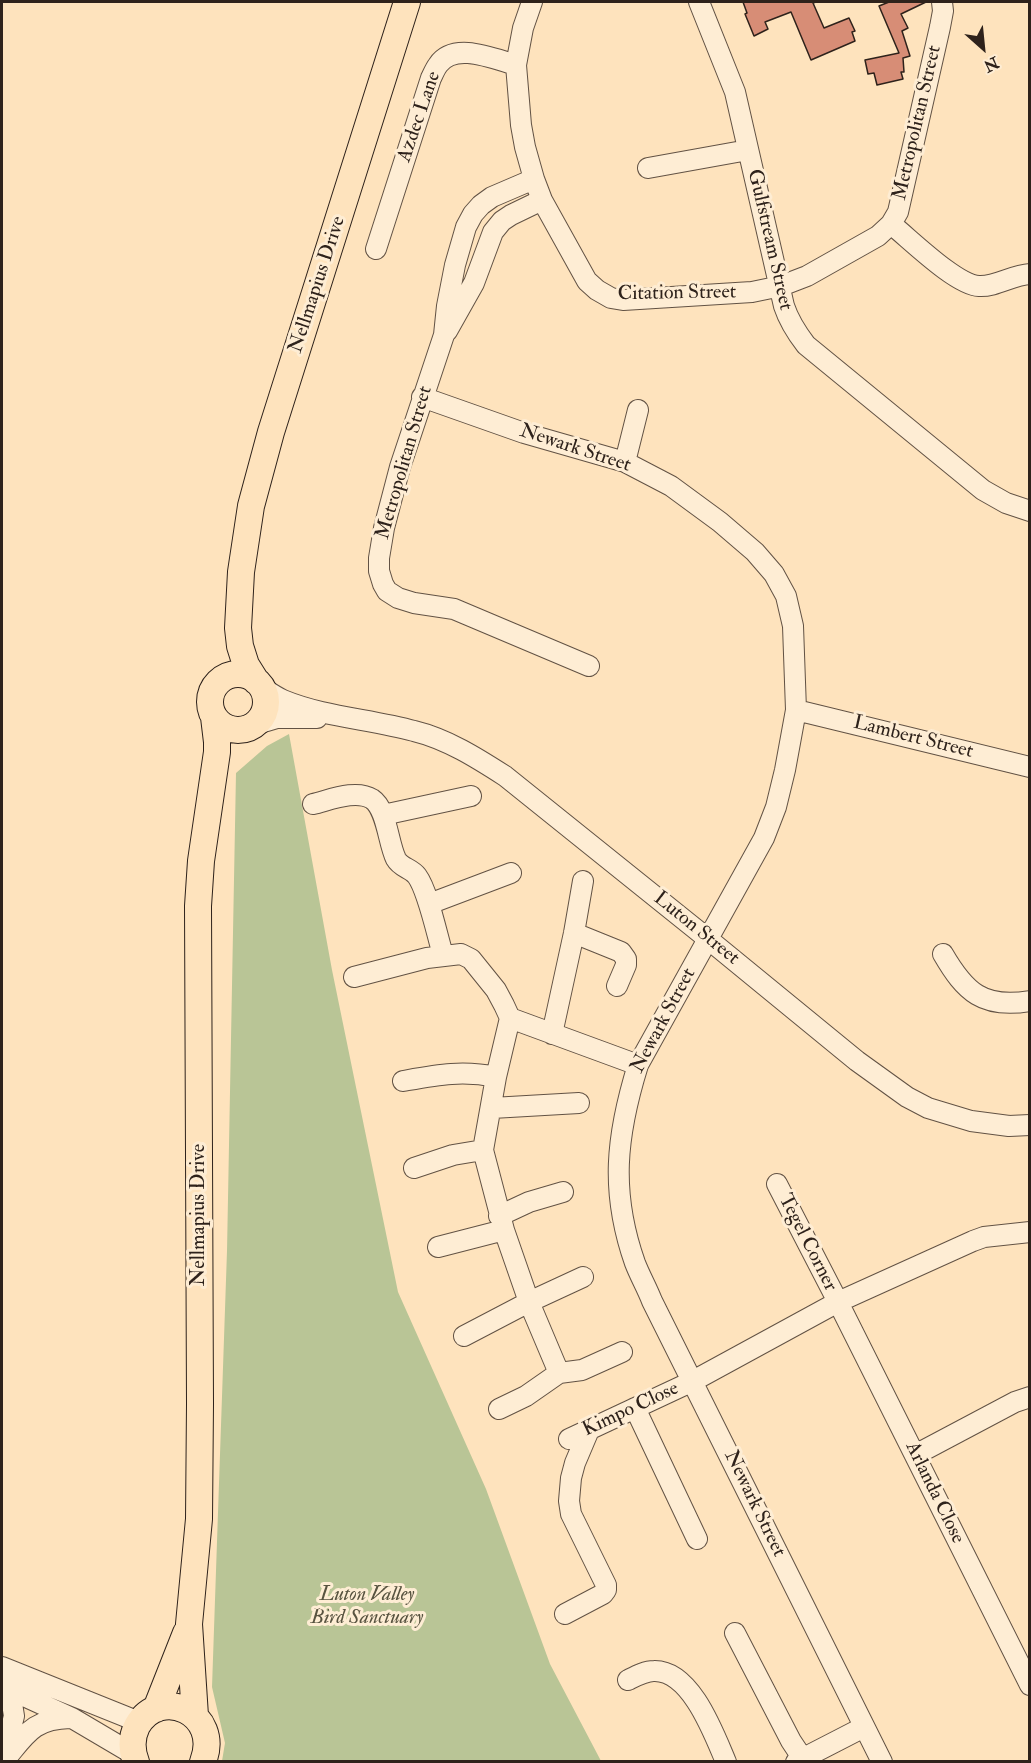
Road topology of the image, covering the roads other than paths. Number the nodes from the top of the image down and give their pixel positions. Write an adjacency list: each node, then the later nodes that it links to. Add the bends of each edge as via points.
1 (407, 2): 19 (main road, Nellmapius Drive, via 271,432 251,506)
2 (532, 2): 5 (street, Citation Street, via 522,28)
3 (699, 2): 6 (street, Gulfstream Street, via 735,92)
4 (942, 2): 10 (street, Metropolitan Street, via 940,27 901,201)
5 (516, 64): 8 (street, Citation Street, via 521,125); 11 (street, Azdec Lane, via 463,52 439,63)
6 (748, 150): 7 (street); 13 (street, Gulfstream Street)
7 (648, 168)
8 (534, 179): 9 (street, Citation Street); 14 (street, Metropolitan Street, via 492,197 473,214 455,265)
9 (542, 200): 13 (street, Citation Street, via 587,281 611,298 640,300 752,292); 14 (street, Metropolitan Street, via 511,215 494,232 474,283)
10 (891, 224): 12 (street, via 963,282 991,285); 13 (street, Metropolitan Street, via 878,236 807,276)
11 (376, 249)
12 (1029, 274)
13 (781, 286): 18 (street, Gulfstream Street, via 789,321 806,345 983,490)
14 (444, 335): 15 (street, Metropolitan Street)
15 (422, 397): 17 (street, Newark Street); 20 (street, Metropolitan Street, via 384,528 379,571 387,591 414,603 454,609)
16 (638, 410): 17 (street)
17 (625, 462): 23 (street, Newark Street, via 670,486 720,522 774,574 786,596 793,626)
18 (1029, 511)
19 (241, 572): 21 (main road, Nellmapius Drive); 22 (main road, Nellmapius Drive, via 238,637 246,664)
20 (589, 666)
21 (220, 681): 22 (main road, via 238,674); 24 (main road, via 210,698)
22 (260, 684): 25 (street, Luton Street, via 281,699); 26 (main road, via 266,707)
23 (796, 710): 27 (street, Lambert Street); 36 (street, Newark Street, via 776,807 764,838)
24 (214, 717): 26 (main road, via 229,729); 30 (main road, Nellmapius Drive, via 217,752)
25 (365, 721): 26 (street, Luton Street, via 277,718); 36 (street, Luton Street, via 437,739 505,776)
26 (252, 726): 30 (main road, Nellmapius Drive, via 226,758)
27 (1029, 767)
28 (471, 796): 31 (street)
29 (313, 804): 31 (street, via 358,795 372,799)
30 (208, 805): 72 (main road, Nellmapius Drive, via 198,906 199,1519)
31 (383, 815): 34 (street, via 395,857 417,876)
32 (511, 873): 34 (street)
33 (584, 881): 35 (street)
34 (429, 904): 38 (street)
35 (574, 933): 40 (street, via 623,954 627,965); 43 (street)
36 (708, 939): 44 (street, Newark Street); 49 (street, Luton Street, via 907,1097 971,1121)
37 (943, 954): 41 (street, via 958,979 981,998)
38 (443, 955): 39 (street); 42 (street, via 461,954 471,959 496,990)
39 (354, 977)
40 (617, 986)
41 (1029, 1002)
42 (510, 1018): 43 (street); 45 (street)
43 (552, 1034): 44 (street)
44 (638, 1065): 63 (street, Newark Street, via 619,1140 619,1199 636,1264)
45 (496, 1077): 46 (street, via 475,1072); 48 (street)
46 (403, 1081)
47 (579, 1103): 48 (street)
48 (492, 1108): 50 (street)
49 (1029, 1125)
50 (483, 1150): 51 (street); 54 (street)
51 (414, 1168)
52 (777, 1184): 59 (street, Tegel Corner)
53 (563, 1192): 54 (street, via 529,1203)
54 (502, 1223): 56 (street); 58 (street)
55 (1029, 1232): 59 (street, via 973,1240)
56 (438, 1247)
57 (583, 1277): 58 (street)
58 (529, 1302): 60 (street); 62 (street)
59 (838, 1302): 63 (street); 69 (street, Arlanda Close)
60 (464, 1336)
61 (621, 1352): 62 (street, via 582,1370)
62 (559, 1373): 66 (street)
63 (693, 1381): 65 (street, Kimpo Close); 81 (street, Newark Street)
64 (1029, 1397): 69 (street)
65 (635, 1408): 67 (street, Kimpo Close); 70 (street)
66 (499, 1409)
67 (589, 1430): 68 (street, Kimpo Close); 71 (street, via 571,1478 569,1501 571,1514 606,1590)
68 (569, 1439)
69 (915, 1455): 76 (street, Arlanda Close)
70 (697, 1539)
71 (565, 1614)
72 (189, 1624): 78 (main road, Nellmapius Drive); 79 (main road, Nellmapius Drive)
73 (735, 1633): 83 (street)
74 (2, 1667): 78 (street)
75 (628, 1680): 86 (street, via 654,1671 665,1672 682,1682)
76 (1029, 1685)
77 (6, 1688): 80 (street); 84 (street, via 14,1716)
78 (147, 1716): 79 (main road, via 166,1706 187,1710); 82 (main road, Nellmapius Drive, via 134,1732)
79 (195, 1716): 85 (main road, via 207,1737)
80 (72, 1718): 82 (street); 84 (street, via 43,1722 29,1731)
81 (864, 1727): 83 (street); 87 (street, Newark Street)
82 (135, 1758)
83 (801, 1760)
84 (3, 1761)
85 (203, 1761)
86 (726, 1761)
87 (882, 1761)

